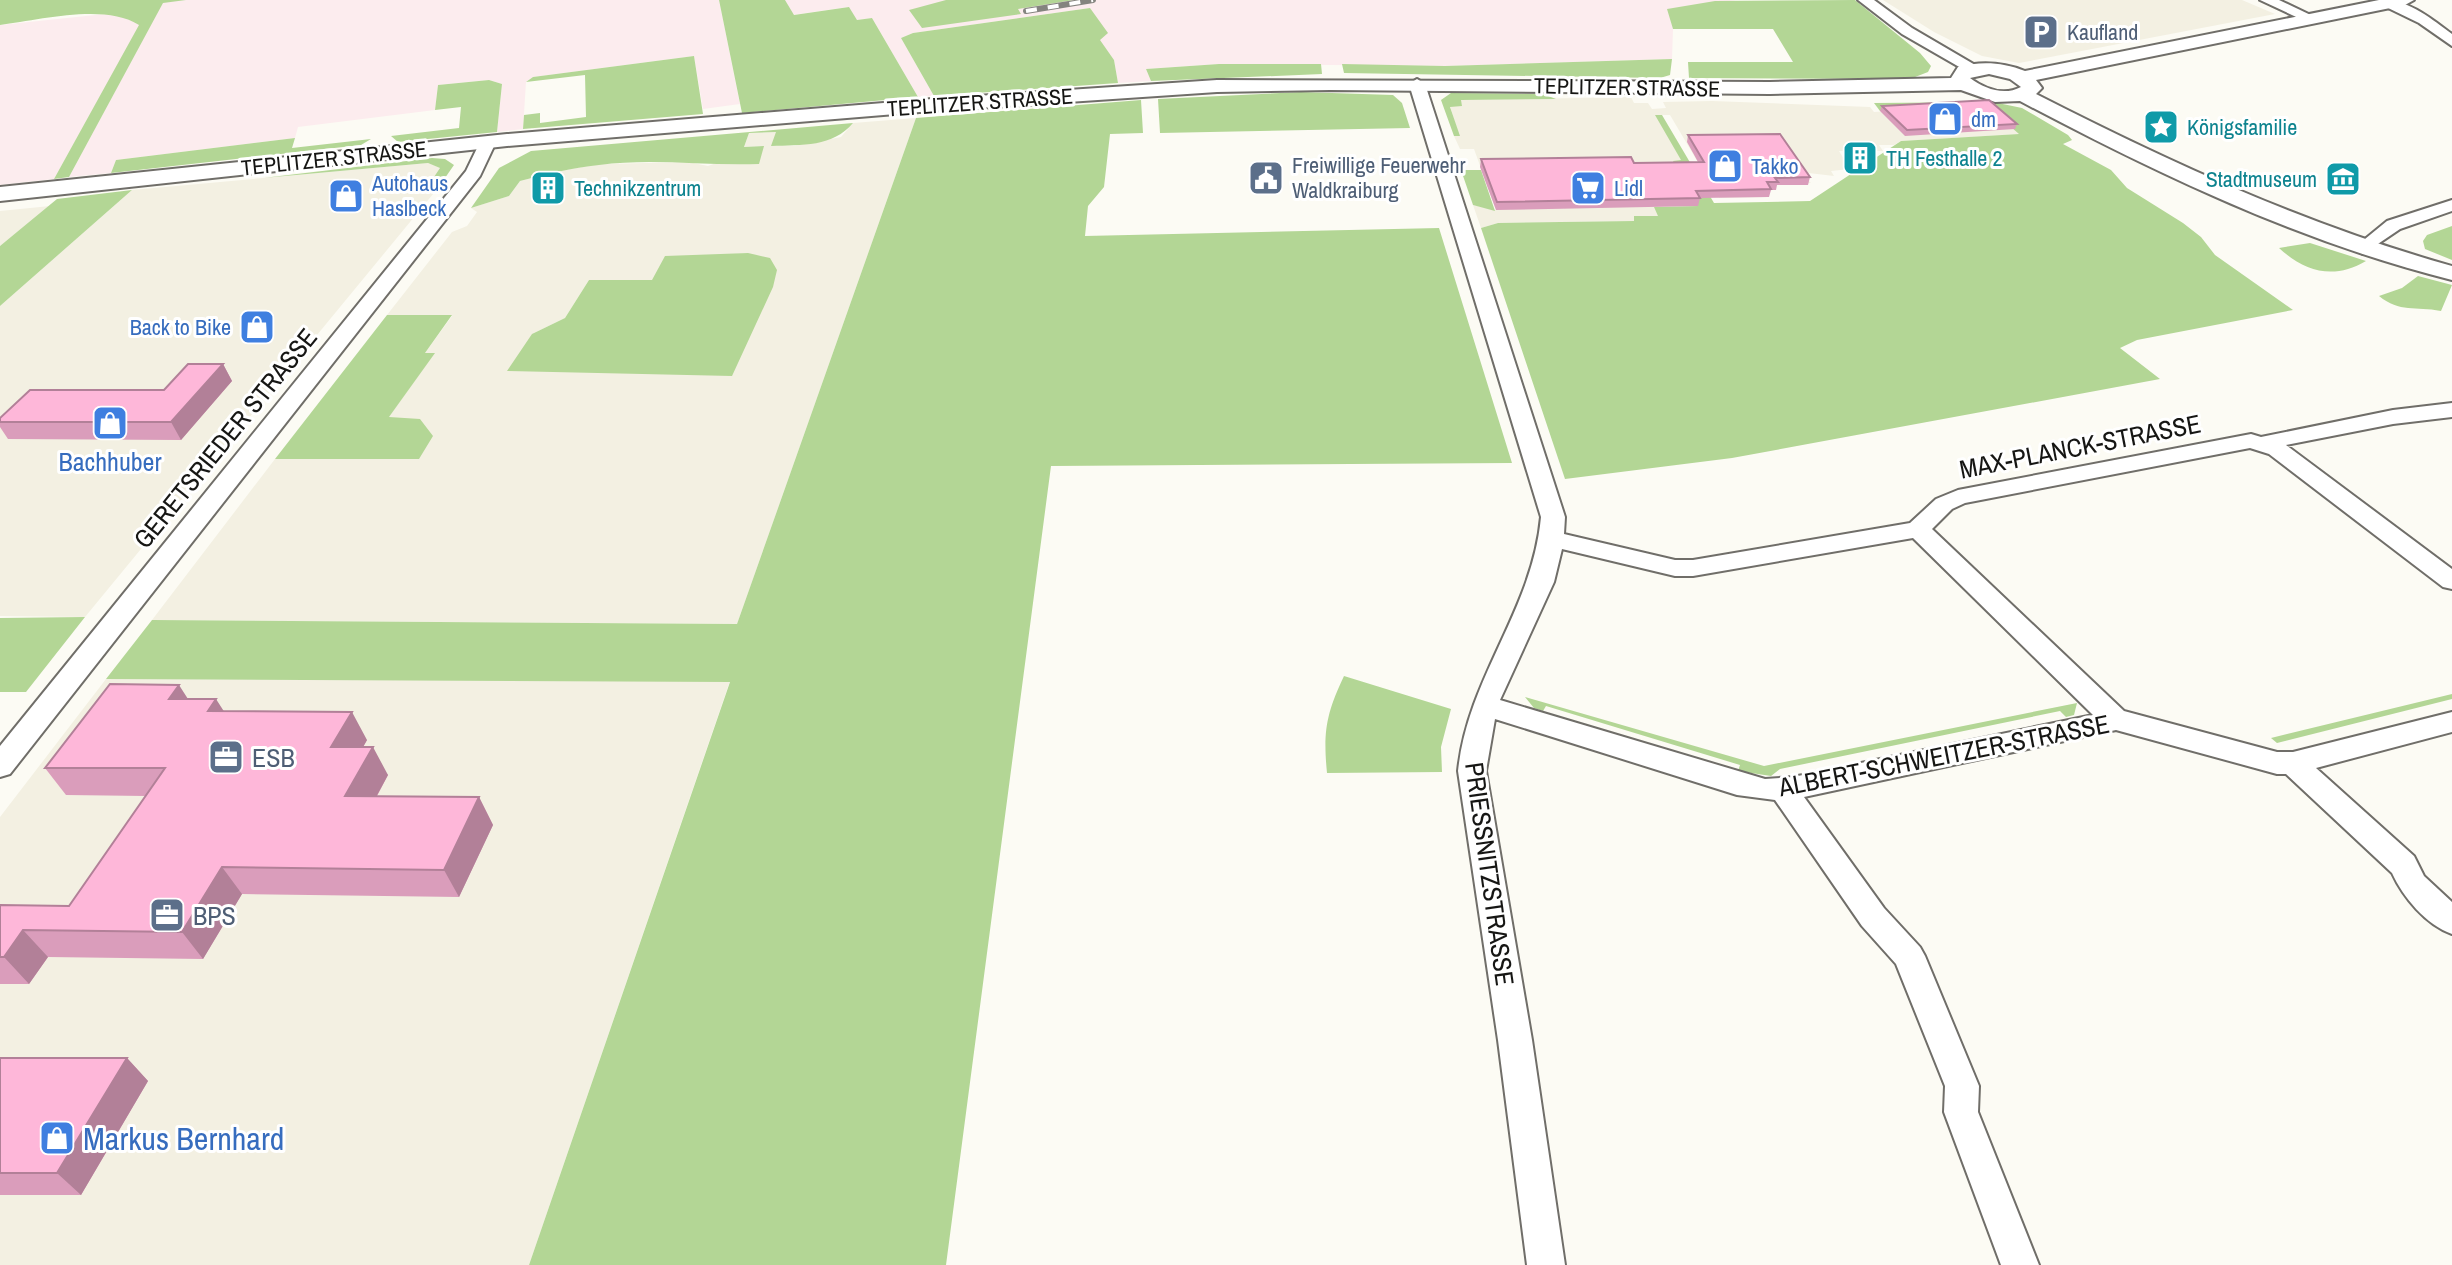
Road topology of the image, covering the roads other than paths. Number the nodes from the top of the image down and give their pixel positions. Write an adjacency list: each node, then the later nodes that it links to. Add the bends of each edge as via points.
1 (1865, 0): 6 (street)
2 (2267, 0): 4 (street)
3 (2397, 2): 4 (street); 5 (street)
4 (2312, 19): 8 (street)
5 (2452, 41)
6 (1968, 76): 7 (street, TEPLITZER STRASSE, via 1802,88); 8 (street, TEPLITZER STRASSE, via 1991,95)
7 (1417, 84): 9 (street, TEPLITZER STRASSE, via 1162,90); 17 (street, PRIESSNITZSTRASSE, via 1548,494)
8 (2023, 86): 12 (street, via 2180,175)
9 (488, 142): 10 (street, TEPLITZER STRASSE); 23 (street, GERETSRIEDER STRASSE, via 474,172)
10 (0, 194)
11 (2452, 205): 12 (street, via 2410,216 2377,233)
12 (2363, 248): 13 (street)
13 (2452, 273)
14 (2452, 410): 15 (street, MAX-PLANCK-STRASSE)
15 (2257, 442): 16 (street, MAX-PLANCK-STRASSE, via 1958,497); 18 (street, via 2277,449)
16 (1918, 529): 17 (street, via 1685,569); 20 (street)
17 (1554, 539): 19 (street, PRIESSNITZSTRASSE)
18 (2452, 581)
19 (1486, 706): 24 (street, ALBERT-SCHWEITZER-STRASSE, via 1737,784); 26 (street, PRIESSNITZSTRASSE, via 1475,735 1472,771)
20 (2116, 720): 22 (street, ALBERT-SCHWEITZER-STRASSE, via 2261,760); 24 (street, ALBERT-SCHWEITZER-STRASSE)
21 (2452, 722): 22 (street, ALBERT-SCHWEITZER-STRASSE)
22 (2293, 763): 25 (street, via 2403,865 2413,885)
23 (0, 766)
24 (1783, 789): 27 (street, via 1873,917 1909,956 1962,1086 1961,1112)
25 (2452, 921)
26 (1546, 1265)
27 (2020, 1265)

